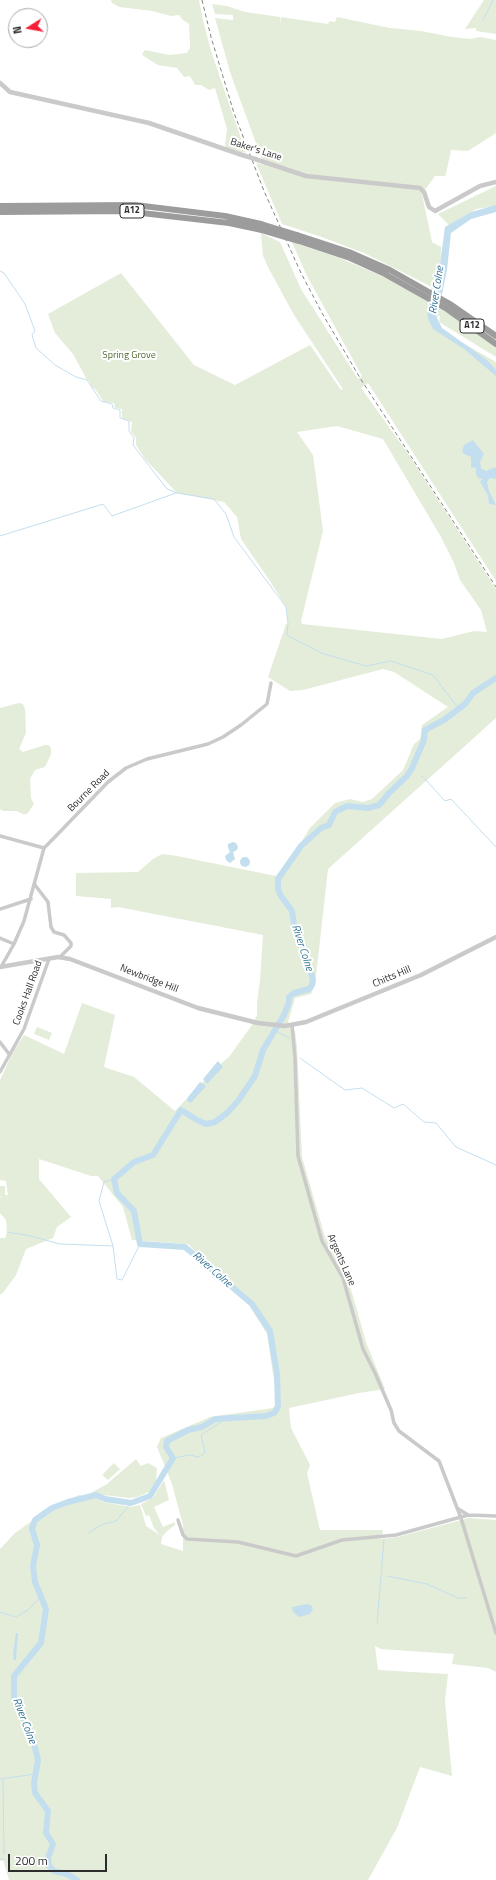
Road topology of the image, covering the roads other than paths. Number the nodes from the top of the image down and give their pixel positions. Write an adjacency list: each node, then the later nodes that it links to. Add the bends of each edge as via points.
1 (0, 83): 2 (street, Baker's Lane, bridge, via 10,92 150,123 306,176 420,188 429,207 435,211 480,186)
2 (496, 182)
3 (0, 206): 5 (highway, A12, via 135,205 225,216)
4 (0, 212): 5 (highway, A12, via 124,210)
5 (261, 227): 6 (highway, A12, bridge, via 350,258); 6 (highway, A12, bridge, via 297,234 349,252 390,270)
6 (419, 290): 7 (highway, A12)
7 (448, 307): 8 (highway, A12); 9 (highway, A12)
8 (496, 336)
9 (496, 344)
10 (271, 683): 12 (street, Bourne Road, via 267,704 218,739 196,748 147,759 126,768 108,782)
11 (0, 836): 12 (street)
12 (44, 848): 13 (street)
13 (35, 885): 14 (street); 15 (street)
14 (40, 890): 15 (street); 20 (street, via 48,902 51,927 54,932 64,935 71,943)
15 (31, 898): 16 (street); 19 (street)
16 (0, 909)
17 (496, 936): 23 (street, Chitts Hill, via 421,974 306,1022)
18 (0, 938): 19 (street)
19 (14, 944): 22 (street)
20 (60, 957): 21 (street, Newbridge Hill); 23 (street, Newbridge Hill, via 76,960 198,1008 258,1023)
21 (49, 959): 22 (street, Newbridge Hill); 25 (street, Cooks Hall Road, via 24,1029)
22 (0, 967)
23 (292, 1025): 27 (street, Argents Lane, via 298,1156 322,1241 343,1278 363,1349 376,1373 394,1423 399,1430 439,1461)
24 (0, 1042): 25 (street)
25 (9, 1054): 26 (street, Cooks Hall Road)
26 (0, 1072)
27 (457, 1507): 28 (street); 30 (street, Argents Lane)
28 (468, 1515): 29 (street); 30 (street)
29 (496, 1516)
30 (461, 1518): 31 (street, via 396,1536 342,1540 296,1556 238,1542 187,1540); 32 (street, Argents Lane)
31 (178, 1520)
32 (496, 1633)

